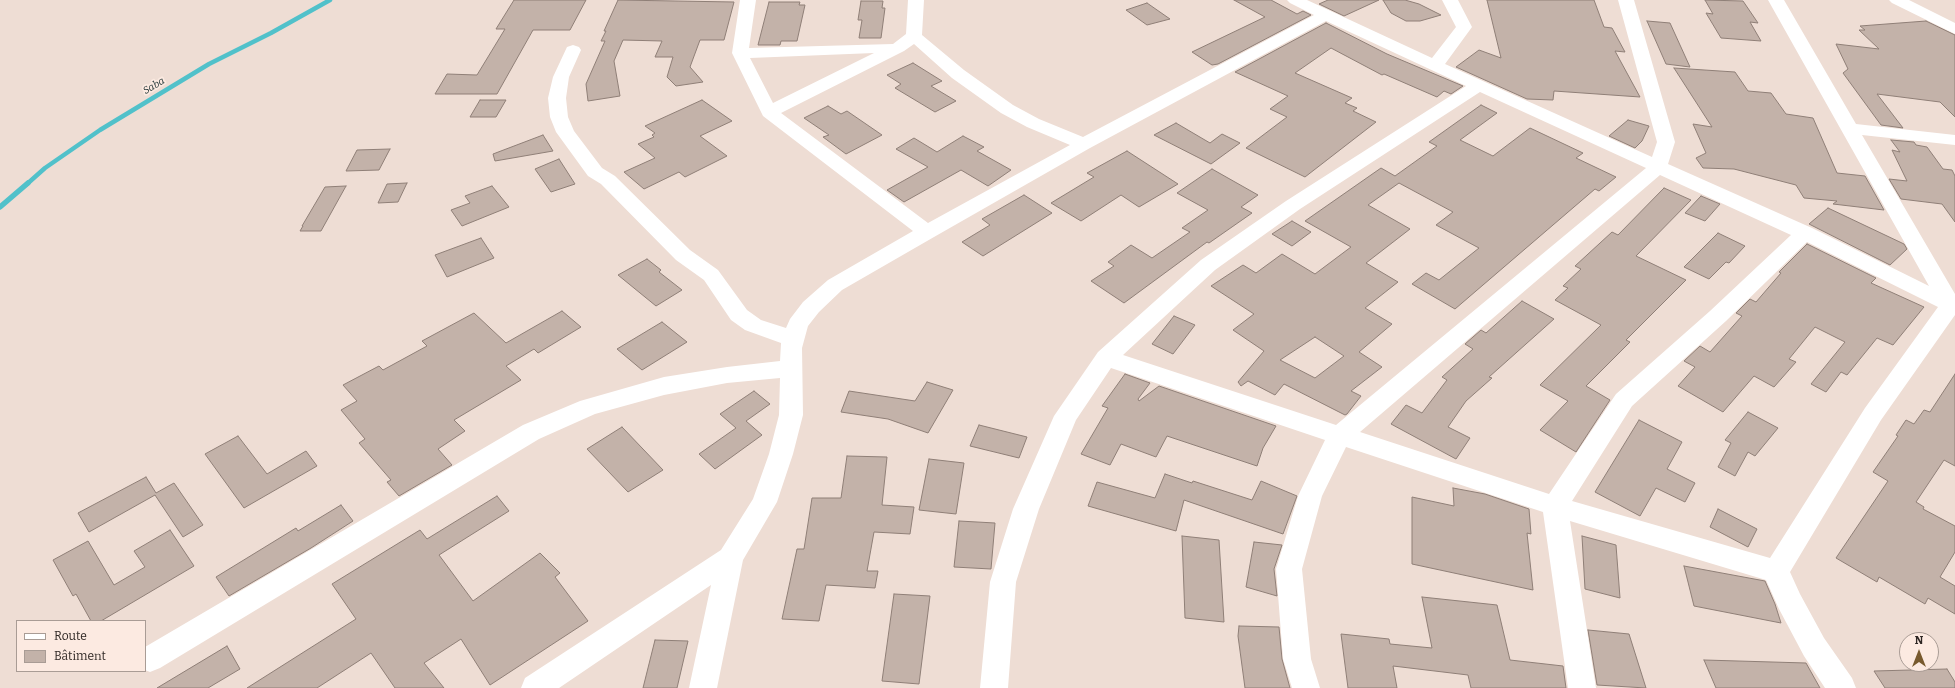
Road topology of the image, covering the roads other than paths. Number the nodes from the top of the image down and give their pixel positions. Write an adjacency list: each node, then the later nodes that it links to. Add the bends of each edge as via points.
1 (748, 0): 13 (street)
2 (916, 0): 10 (street)
3 (1295, 0): 8 (street)
4 (1450, 0): 14 (street, via 1464,27)
5 (1626, 0): 20 (street, via 1666,142)
6 (1776, 0): 17 (street)
7 (1897, 0): 9 (street)
8 (1325, 15): 14 (street); 19 (street)
9 (1955, 29)
10 (914, 36): 11 (street); 19 (street, via 958,74 1007,108 1033,123)
11 (898, 48): 13 (street); 16 (street)
12 (573, 50): 24 (street, via 561,77 557,98 559,117 565,132 595,172 608,180 683,255 711,275 739,315 753,325)
13 (740, 53): 16 (street)
14 (1435, 66): 15 (street)
15 (1478, 86): 20 (street); 25 (street, via 1293,205 1208,265)
16 (769, 112): 21 (street)
17 (1848, 128): 18 (street); 23 (street)
18 (1955, 140)
19 (1084, 144): 21 (street)
20 (1657, 168): 22 (street); 27 (street)
21 (927, 232): 24 (street, via 835,285 811,307 798,324)
22 (1805, 233): 23 (street); 28 (street, via 1718,316 1624,400)
23 (1953, 306): 30 (street, via 1873,414)
24 (794, 339): 26 (street, via 791,348)
25 (1106, 358): 27 (street); 34 (street, via 1066,416 1026,509 1003,582)
26 (792, 368): 29 (street, via 791,416 781,454 764,502); 31 (street, via 664,386 588,407 531,432)
27 (1339, 436): 28 (street); 35 (street, via 1310,496 1289,569 1297,659)
28 (1555, 506): 30 (street); 36 (street)
29 (730, 558): 32 (street); 33 (street)
30 (1776, 571): 37 (street, via 1814,647)
31 (150, 659)
32 (535, 688)
33 (703, 688)
34 (994, 688)
35 (1306, 688)
36 (1582, 688)
37 (1842, 688)

